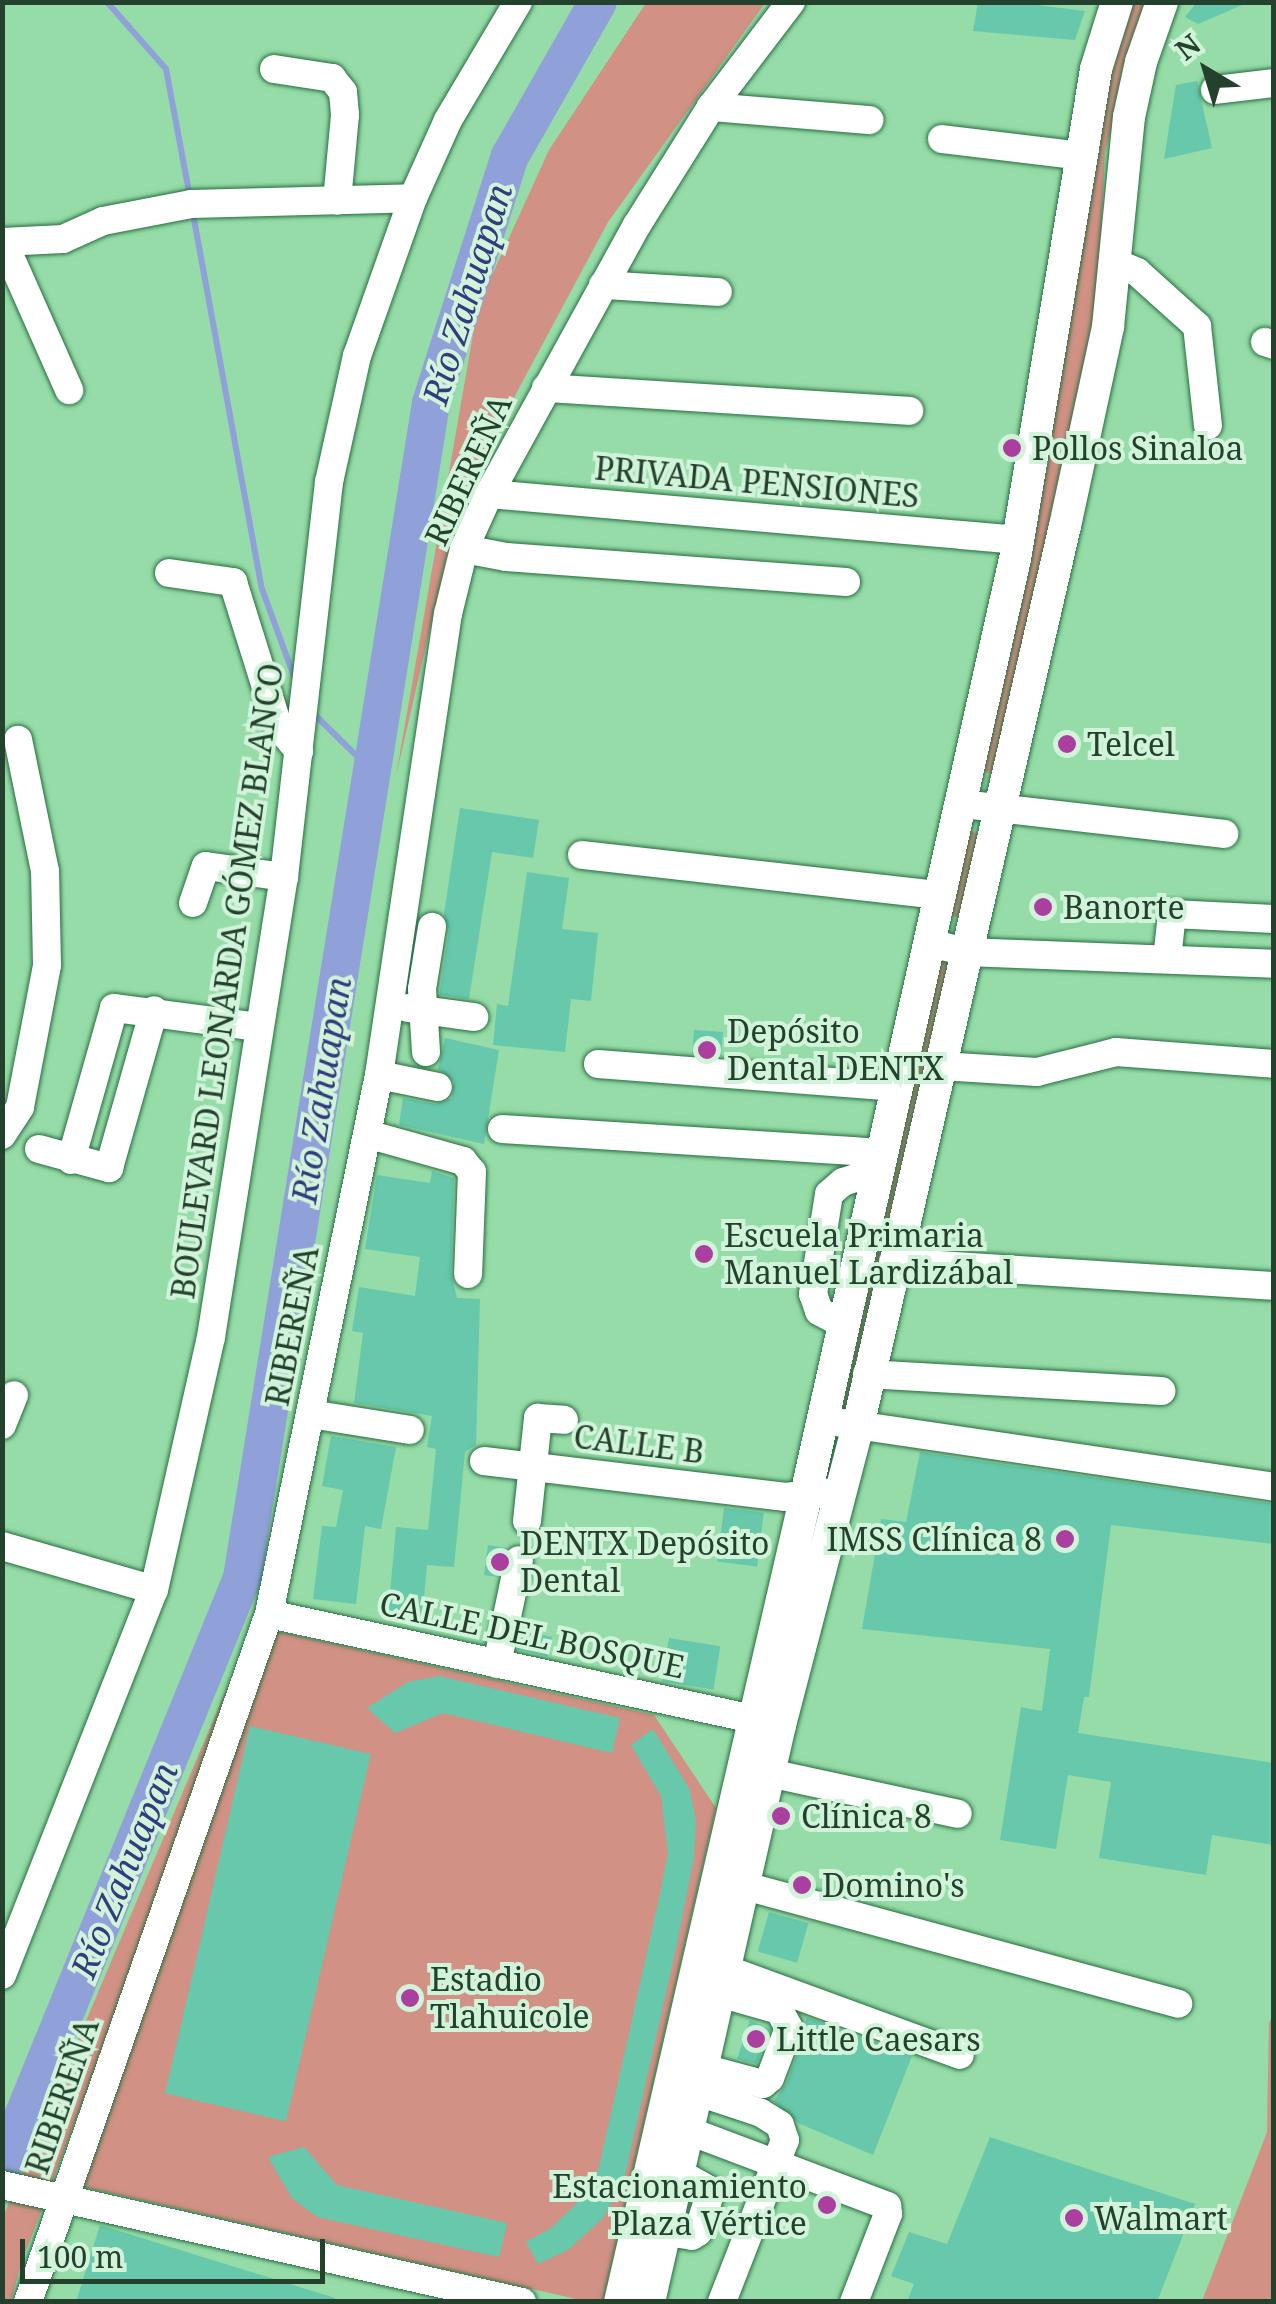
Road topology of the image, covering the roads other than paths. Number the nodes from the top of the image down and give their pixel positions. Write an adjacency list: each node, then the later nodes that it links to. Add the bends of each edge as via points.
1 (518, 2): 12 (street, BOULEVARD LEONARDA GÓMEZ BLANCO, via 448,120)
2 (790, 2): 8 (street, RIBEREÑA)
3 (1162, 2): 15 (main road, via 1129,117)
4 (1109, 4): 11 (main road)
5 (274, 69): 13 (street, via 332,78 343,92)
6 (1274, 83): 7 (street)
7 (1215, 90)
8 (712, 106): 9 (street); 16 (street, RIBEREÑA)
9 (869, 120)
10 (942, 139): 11 (street)
11 (1082, 156): 23 (main road)
12 (413, 198): 13 (street); 28 (street, BOULEVARD LEONARDA GÓMEZ BLANCO, via 357,356 328,482)
13 (336, 201): 14 (street, via 191,204 104,221 63,239)
14 (3, 242): 19 (street)
15 (1117, 246): 21 (street, via 1197,326); 30 (main road, via 1108,327)
16 (604, 285): 17 (street); 18 (street, RIBEREÑA)
17 (718, 292)
18 (546, 388): 20 (street); 22 (street, RIBEREÑA)
19 (69, 390)
20 (910, 411)
21 (1208, 425)
22 (489, 494): 23 (street, PRIVADA PENSIONES); 24 (street, RIBEREÑA)
23 (1019, 540): 29 (main road)
24 (464, 549): 26 (street); 42 (street, RIBEREÑA)
25 (169, 573): 28 (street, via 234,582 278,726)
26 (846, 582)
27 (18, 740): 56 (street, via 45,871 46,965 20,1107)
28 (299, 751): 33 (street, BOULEVARD LEONARDA GÓMEZ BLANCO)
29 (962, 804): 30 (street); 34 (main road)
30 (1000, 809): 31 (street); 39 (main road)
31 (1224, 834)
32 (582, 856): 34 (street)
33 (284, 876): 35 (street, via 206,866); 46 (street, BOULEVARD LEONARDA GÓMEZ BLANCO)
34 (941, 895): 38 (main road)
35 (193, 903)
36 (1274, 919): 40 (street, via 1172,914)
37 (432, 927): 44 (street, via 422,989)
38 (930, 944): 39 (street); 53 (main road)
39 (965, 952): 40 (street); 50 (main road)
40 (1167, 959): 41 (street)
41 (1274, 964)
42 (386, 1005): 44 (street); 47 (street, RIBEREÑA)
43 (154, 1010): 46 (street); 58 (street, via 114,1008 108,1018); 58 (street, via 114,1162 100,1168)
44 (426, 1010): 45 (street); 47 (street, via 425,1046)
45 (474, 1017)
46 (258, 1027): 80 (street, BOULEVARD LEONARDA GÓMEZ BLANCO, via 211,1337)
47 (382, 1035): 51 (street, RIBEREÑA)
48 (598, 1064): 53 (street)
49 (1274, 1064): 50 (street, via 1116,1052 1038,1072)
50 (940, 1066): 60 (main road)
51 (379, 1075): 52 (street); 55 (street, RIBEREÑA)
52 (438, 1087)
53 (897, 1087): 59 (main road)
54 (502, 1129): 59 (street)
55 (367, 1134): 61 (street, via 463,1161 472,1172); 66 (street, RIBEREÑA)
56 (2, 1135)
57 (39, 1149): 58 (street)
58 (71, 1160)
59 (879, 1162): 68 (main road)
60 (893, 1262): 62 (street); 63 (main road)
61 (468, 1274)
62 (1274, 1286)
63 (868, 1374): 64 (street); 70 (main road)
64 (1162, 1390)
65 (14, 1395): 69 (street)
66 (310, 1414): 71 (street); 81 (street, RIBEREÑA)
67 (551, 1419): 73 (street)
68 (822, 1420): 70 (street); 75 (main road)
69 (2, 1425)
70 (858, 1426): 74 (street); 76 (main road)
71 (410, 1430)
72 (484, 1461): 73 (street, CALLE B)
73 (534, 1468): 75 (street, CALLE B); 77 (street)
74 (1274, 1488)
75 (799, 1499): 76 (street, CALLE B, via 820,1514); 83 (main road)
76 (838, 1506): 83 (main road)
77 (527, 1520)
78 (2, 1546): 80 (street)
79 (518, 1560): 82 (street)
80 (154, 1590): 87 (street, BOULEVARD LEONARDA GÓMEZ BLANCO)
81 (269, 1614): 82 (street, CALLE DEL BOSQUE); 95 (street, RIBEREÑA)
82 (497, 1664): 83 (street, CALLE DEL BOSQUE)
83 (768, 1722): 84 (main road); 98 (main road)
84 (769, 1774): 85 (street); 86 (main road)
85 (958, 1814)
86 (745, 1886): 88 (main road); 89 (street)
87 (2, 1975)
88 (722, 1981): 90 (street); 91 (main road); 91 (street, via 780,2010 789,2028 763,2084)
89 (1178, 2004)
90 (960, 2054)
91 (701, 2080): 92 (main road); 93 (street, via 780,2125 785,2140)
92 (689, 2131): 93 (street); 99 (main road)
93 (779, 2163): 100 (street); 101 (street, via 887,2206)
94 (16, 2189): 95 (street)
95 (62, 2200): 96 (street, RIBEREÑA); 97 (street)
96 (28, 2302)
97 (522, 2302)
98 (620, 2302)
99 (649, 2302)
100 (722, 2302)
101 (854, 2302)

